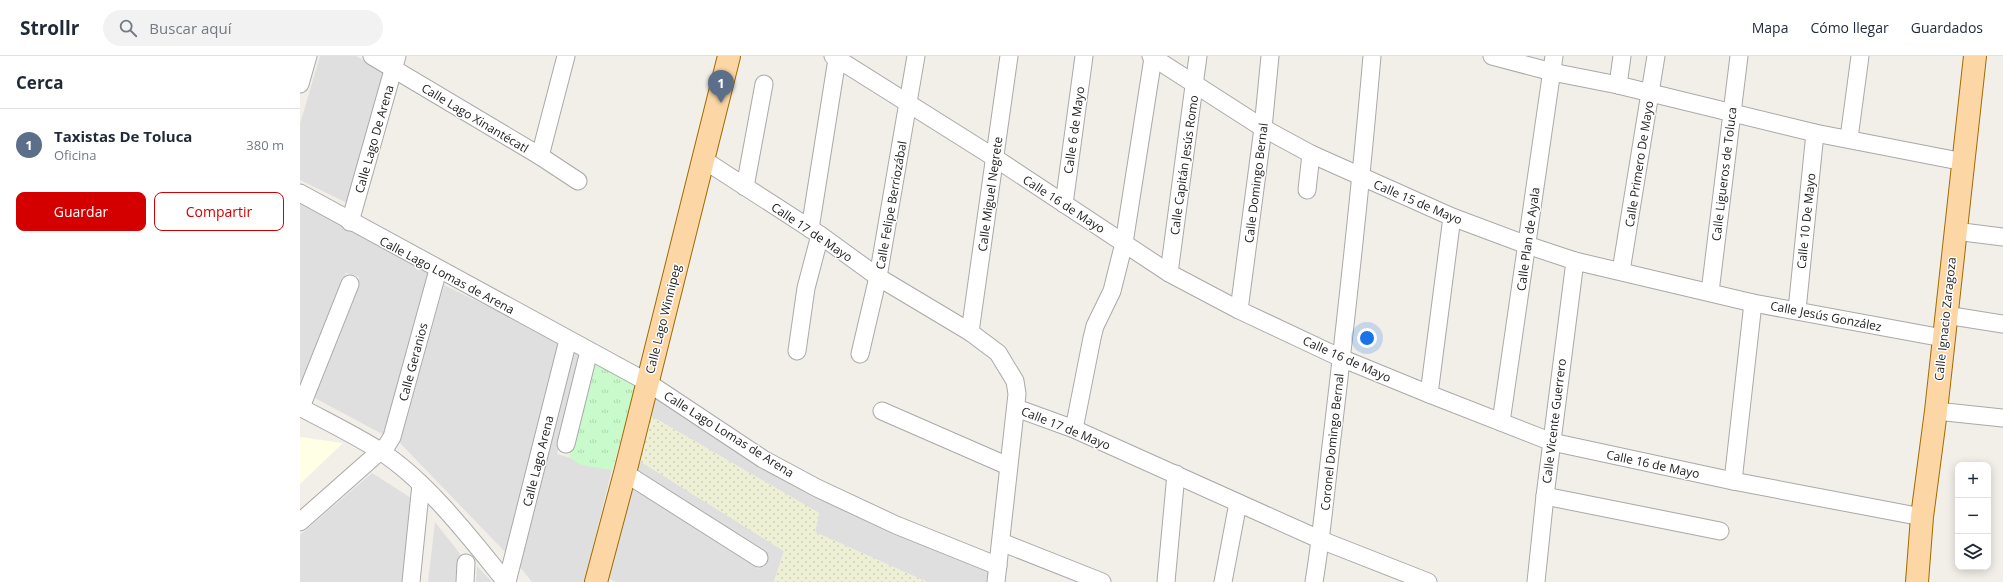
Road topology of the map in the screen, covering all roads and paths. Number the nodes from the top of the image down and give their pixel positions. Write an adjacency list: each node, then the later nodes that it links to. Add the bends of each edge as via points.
1 (308, 56): 21 (street)
2 (372, 56): 19 (street, Calle Lago Xinantécatl)
3 (566, 56): 32 (street)
4 (729, 56): 34 (main road, Calle Lago Winnipeg)
5 (916, 56): 26 (street, Calle Felipe Berriozábal)
6 (1009, 56): 33 (street, Calle Miguel Negrete)
7 (1084, 56): 41 (street, Calle 6 de Mayo)
8 (1198, 56): 24 (street, Calle Capitán Jesús Romo)
9 (1270, 56): 28 (street, Calle Domingo Bernal)
10 (1372, 56): 36 (street, Coronel Domingo Bernal)
11 (1492, 56): 20 (street)
12 (1622, 56): 23 (street)
13 (1656, 56): 25 (street, Calle Primero De Mayo)
14 (1739, 56): 27 (street, Calle Ligueros de Toluca)
15 (1860, 56): 30 (street)
16 (1975, 56): 35 (main road, Calle Ignacio Zaragoza)
17 (1152, 57): 24 (street, Calle 15 de Mayo); 47 (street)
18 (835, 58): 26 (street, Calle 16 de Mayo); 45 (street)
19 (396, 63): 32 (street, Calle Lago Xinantécatl); 43 (street, Calle Lago De Arena)
20 (1553, 64): 23 (street); 48 (street, Calle Plan de Ayala)
21 (300, 84)
22 (764, 84): 38 (street)
23 (1618, 85): 25 (street)
24 (1195, 86): 28 (street, Calle 15 de Mayo); 52 (street, Calle Capitán Jesús Romo)
25 (1651, 93): 27 (street); 51 (street, Calle Primero De Mayo)
26 (909, 103): 33 (street, Calle 16 de Mayo); 53 (street, Calle Felipe Berriozábal)
27 (1732, 112): 29 (street); 55 (street, Calle Ligueros de Toluca)
28 (1263, 128): 31 (street, Calle 15 de Mayo); 57 (street, Calle Domingo Bernal)
29 (1816, 133): 30 (street); 58 (street, Calle 10 De Mayo)
30 (1850, 138): 35 (street)
31 (1311, 154): 36 (street, Calle 15 de Mayo); 39 (street)
32 (540, 156): 37 (street, Calle Lago Xinantécatl)
33 (995, 158): 41 (street, Calle 16 de Mayo); 61 (street, Calle Miguel Negrete)
34 (704, 160): 38 (street, Calle 17 de Mayo); 68 (main road, Calle Lago Winnipeg)
35 (1964, 162): 44 (main road, Calle Ignacio Zaragoza)
36 (1361, 178): 42 (street, Calle 15 de Mayo); 67 (street, Coronel Domingo Bernal)
37 (578, 181)
38 (745, 187): 45 (street, Calle 17 de Mayo)
39 (1307, 190)
40 (300, 194): 43 (street, Calle Lago Lomas de Arena)
41 (1064, 204): 47 (street, Calle 16 de Mayo)
42 (1452, 217): 48 (street, Calle 15 de Mayo); 69 (street)
43 (350, 222): 50 (street, Calle Lago Lomas de Arena)
44 (1955, 231): 46 (street); 59 (main road, Calle Ignacio Zaragoza)
45 (815, 232): 53 (street, Calle 17 de Mayo); 65 (street)
46 (2003, 237)
47 (1124, 243): 52 (street, Calle 16 de Mayo); 76 (street, via 1112,291 1095,326)
48 (1527, 245): 49 (street, Calle 15 de Mayo); 75 (street, Calle Plan de Ayala)
49 (1575, 261): 51 (street, Calle 15 de Mayo); 77 (street, Calle Vicente Guerrero)
50 (438, 270): 63 (street, Calle Lago Lomas de Arena); 79 (street, Calle Geranios, via 392,437)
51 (1621, 271): 55 (street, Calle 15 de Mayo)
52 (1169, 273): 57 (street, Calle 16 de Mayo)
53 (878, 277): 61 (street, Calle 17 de Mayo); 66 (street, Calle Felipe Berriozábal)
54 (350, 284): 70 (street)
55 (1710, 292): 56 (street, Calle Jesús González)
56 (1753, 303): 58 (street, Calle Jesús González); 83 (street)
57 (1239, 310): 67 (street, Calle 16 de Mayo)
58 (1797, 310): 62 (street, Calle Jesús González)
59 (1946, 315): 60 (street); 62 (main road, Calle Ignacio Zaragoza)
60 (2003, 324)
61 (970, 332): 71 (street, Calle 17 de Mayo, via 998,352 1009,369 1015,381)
62 (1943, 338): 73 (main road, Calle Ignacio Zaragoza)
63 (568, 340): 64 (street, Calle Lago Lomas de Arena); 98 (street, Calle Lago Arena)
64 (589, 351): 68 (street, Calle Lago Lomas de Arena); 78 (street)
65 (797, 351)
66 (860, 354)
67 (1341, 358): 69 (street, Calle 16 de Mayo); 90 (street, Coronel Domingo Bernal)
68 (647, 382): 81 (main road, Calle Lago Winnipeg); 94 (street, Calle Lago Lomas de Arena, via 763,459 817,488 932,540)
69 (1429, 394): 75 (street, Calle 16 de Mayo)
70 (300, 407): 79 (street)
71 (1016, 408): 76 (street, Calle 17 de Mayo); 80 (street)
72 (882, 411): 80 (street)
73 (1936, 411): 74 (street); 87 (main road, Calle Ignacio Zaragoza)
74 (2003, 418)
75 (1501, 422): 77 (street, Calle 16 de Mayo)
76 (1074, 429): 82 (street, Calle 17 de Mayo)
77 (1552, 442): 83 (street, Calle 16 de Mayo); 85 (street, Calle Vicente Guerrero)
78 (566, 444)
79 (380, 451): 84 (street); 88 (street, Calle Geranios)
80 (1008, 466): 91 (street)
81 (625, 473): 92 (street); 95 (main road, Calle Lago Winnipeg)
82 (1176, 474): 86 (street, Calle 17 de Mayo); 100 (street)
83 (1733, 481): 87 (street, Calle 16 de Mayo)
84 (421, 484): 96 (street); 98 (street)
85 (1545, 496): 89 (street); 104 (street, Calle Vicente Guerrero)
86 (1238, 503): 90 (street, Calle 17 de Mayo); 101 (street)
87 (1922, 518): 105 (main road, Calle Ignacio Zaragoza)
88 (300, 522)
89 (1720, 531)
90 (1321, 540): 102 (street, Coronel Domingo Bernal); 103 (street, Calle 17 de Mayo)
91 (1001, 542): 94 (street); 99 (street)
92 (758, 558)
93 (466, 563): 97 (street)
94 (997, 574)
95 (597, 581)
96 (411, 582)
97 (465, 582)
98 (507, 582)
99 (1102, 582)
100 (1166, 582)
101 (1223, 582)
102 (1314, 582)
103 (1428, 582)
104 (1536, 582)
105 (1917, 582)

